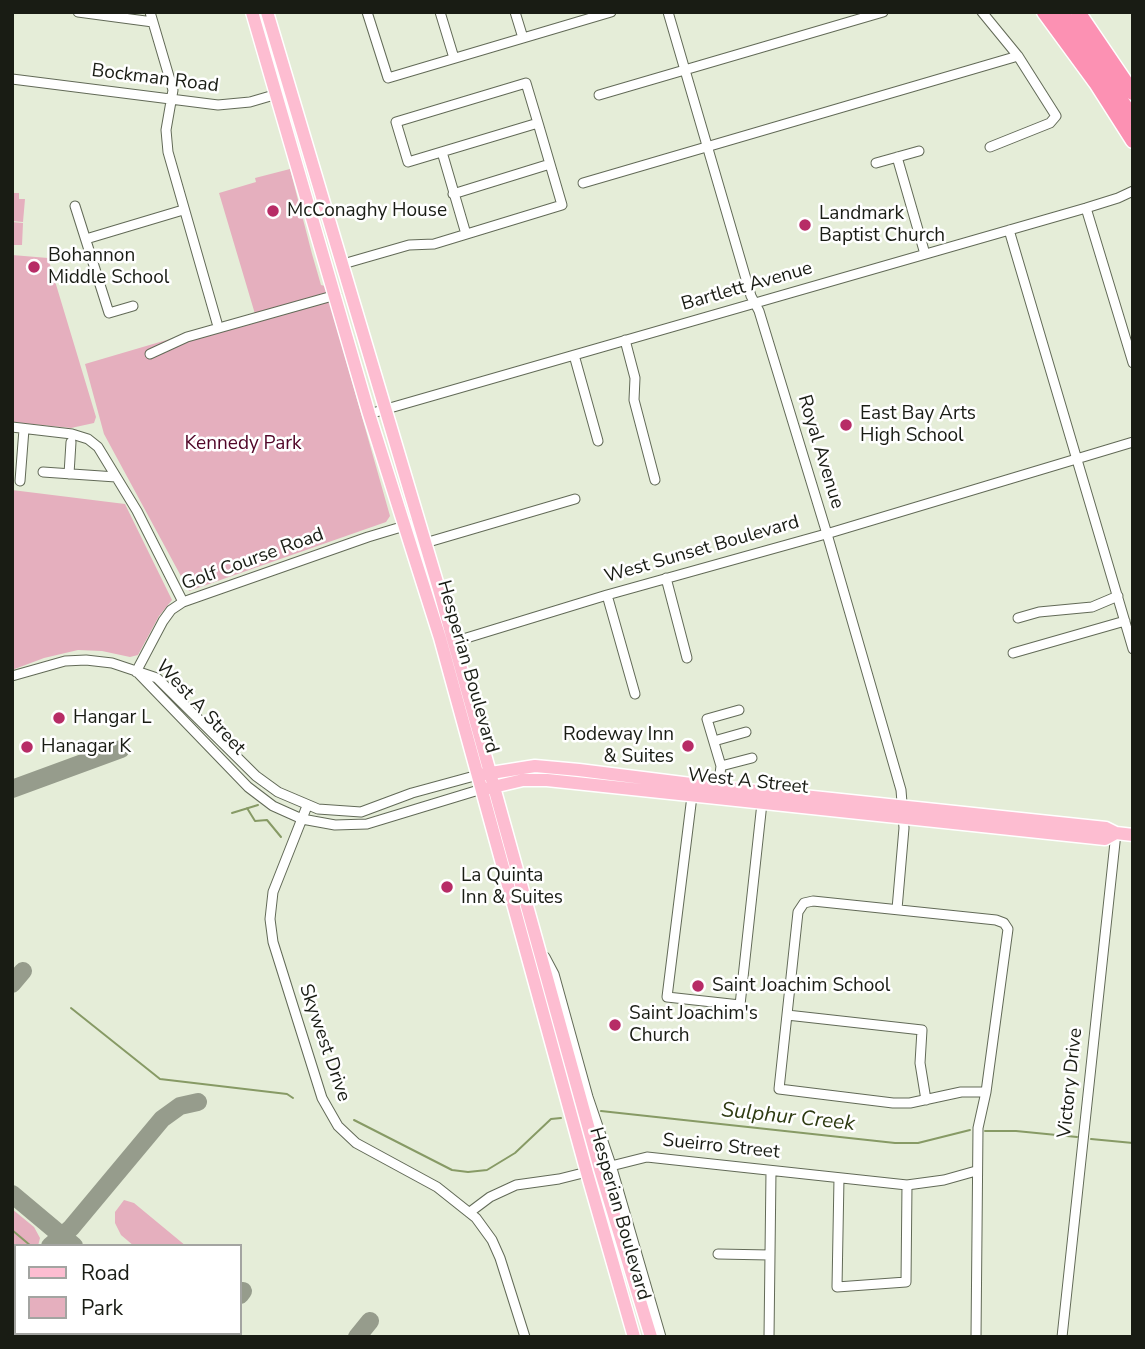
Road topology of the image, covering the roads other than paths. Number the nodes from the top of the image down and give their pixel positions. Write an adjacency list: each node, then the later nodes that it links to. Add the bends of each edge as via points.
1 (78, 12): 15 (street)
2 (252, 12): 23 (main road, Hesperian Boulevard)
3 (267, 12): 21 (main road, Hesperian Boulevard)
4 (367, 12): 18 (street, via 388,78)
5 (440, 12): 18 (street)
6 (515, 12): 16 (street)
7 (611, 12): 14 (street)
8 (668, 12): 19 (street, Royal Avenue)
9 (883, 12): 19 (street)
10 (982, 12): 17 (street)
11 (1044, 12): 28 (highway)
12 (1061, 12): 26 (highway)
13 (1077, 12): 22 (highway)
14 (590, 15): 16 (street)
15 (151, 17): 25 (street, via 173,90)
16 (523, 38): 18 (street)
17 (1018, 57): 29 (street, via 1056,116 1051,123); 30 (street)
18 (454, 58)
19 (685, 71): 24 (street); 30 (street, Royal Avenue)
20 (12, 79): 25 (street, Bockman Road)
21 (291, 90): 23 (street, Bockman Road); 44 (main road, Hesperian Boulevard)
22 (1133, 93)
23 (277, 95): 25 (street, Bockman Road, via 234,105); 42 (main road, Hesperian Boulevard)
24 (598, 95)
25 (171, 99): 41 (street, via 168,152)
26 (1133, 118)
27 (538, 123): 32 (street); 32 (street, via 526,83 397,122 408,162); 35 (street)
28 (1133, 141)
29 (990, 147)
30 (708, 148): 36 (street); 50 (street, Royal Avenue)
31 (919, 151): 33 (street)
32 (442, 152): 38 (street)
33 (897, 157): 34 (street); 47 (street)
34 (876, 163)
35 (550, 164): 38 (street); 45 (street, via 562,205)
36 (583, 183)
37 (1133, 191): 40 (street, Bartlett Avenue)
38 (453, 194): 45 (street)
39 (75, 206): 46 (street)
40 (1086, 208): 43 (street, Bartlett Avenue); 56 (street)
41 (183, 210): 46 (street); 52 (street)
42 (312, 214): 44 (main road, via 320,226); 49 (main road, Hesperian Boulevard)
43 (1009, 230): 47 (street, Bartlett Avenue); 64 (street)
44 (333, 232): 48 (main road, Hesperian Boulevard)
45 (466, 234): 48 (street)
46 (86, 239): 51 (street, via 109,313)
47 (925, 254): 50 (street, Bartlett Avenue)
48 (343, 264): 57 (main road, Hesperian Boulevard)
49 (336, 295): 54 (street, via 187,337); 58 (main road, Hesperian Boulevard)
50 (754, 303): 53 (street, Bartlett Avenue); 74 (street, Royal Avenue)
51 (133, 306)
52 (217, 323)
53 (625, 340): 55 (street, Bartlett Avenue); 69 (street, via 635,378 634,400)
54 (150, 354)
55 (574, 355): 57 (street, Bartlett Avenue); 61 (street)
56 (1133, 363)
57 (386, 409): 58 (street, Bartlett Avenue); 72 (main road, Hesperian Boulevard)
58 (369, 414): 73 (main road, Hesperian Boulevard)
59 (12, 427): 60 (street)
60 (24, 429): 65 (street); 68 (street, via 88,439)
61 (598, 441)
62 (71, 442): 67 (street)
63 (1133, 442): 64 (street, West Sunset Boulevard)
64 (1077, 459): 74 (street, West Sunset Boulevard); 78 (street)
65 (17, 467): 70 (street)
66 (43, 471): 67 (street)
67 (69, 474): 68 (street)
68 (116, 477): 79 (street)
69 (655, 480)
70 (20, 481)
71 (575, 499): 75 (street)
72 (418, 522): 73 (street, Golf Course Road); 75 (main road, Hesperian Boulevard)
73 (405, 526): 79 (street, Golf Course Road); 82 (main road, Hesperian Boulevard)
74 (827, 534): 76 (street, West Sunset Boulevard); 103 (street, Royal Avenue, via 901,790)
75 (425, 543): 82 (main road, Hesperian Boulevard)
76 (666, 578): 77 (street, West Sunset Boulevard); 85 (street)
77 (607, 595): 82 (street, West Sunset Boulevard); 88 (street)
78 (1118, 596): 80 (street, via 1093,607); 81 (street)
79 (183, 602): 86 (street, Golf Course Road, via 163,621)
80 (1018, 618)
81 (1125, 621): 83 (street); 84 (street)
82 (448, 644): 94 (main road, Hesperian Boulevard)
83 (1133, 649)
84 (1013, 653)
85 (687, 658)
86 (136, 671): 87 (street, via 112,663 76,660); 102 (street, West A Street, via 157,678 170,689 267,784); 104 (street, West A Street, via 248,787 273,806)
87 (12, 676)
88 (635, 694)
89 (739, 710): 91 (street, via 707,719)
90 (746, 732): 91 (street)
91 (714, 741): 93 (street)
92 (752, 758): 93 (street)
93 (721, 766): 98 (street)
94 (485, 774): 95 (main road, West A Street, via 535,766); 96 (main road, Hesperian Boulevard); 99 (main road, Hesperian Boulevard); 102 (street, West A Street, via 361,812)
95 (625, 774): 97 (main road); 100 (main road, West A Street)
96 (495, 786): 97 (main road, West A Street, via 534,780); 99 (main road, West A Street); 111 (main road, Hesperian Boulevard)
97 (610, 787): 100 (main road, West A Street)
98 (724, 787): 100 (main road, West A Street); 103 (main road, West A Street)
99 (482, 789): 104 (street, West A Street, via 367,824); 114 (main road, Hesperian Boulevard)
100 (696, 790): 101 (main road, West A Street); 101 (street, via 667,997 740,1005)
101 (762, 803): 103 (main road, West A Street)
102 (307, 806): 104 (street, Skywest Drive)
103 (902, 812): 105 (main road, West A Street, via 1107,828); 107 (street, Royal Avenue)
104 (302, 819): 117 (street, Skywest Drive, via 274,892 270,919 273,942 322,1098 338,1126 356,1143 437,1187)
105 (1116, 834): 106 (main road, West A Street); 126 (street, Victory Drive)
106 (1133, 835)
107 (897, 909): 108 (street, via 804,903 798,912); 109 (street, via 996,920 1008,929)
108 (787, 1015): 110 (street, via 922,1030 920,1063); 110 (street, via 779,1089 893,1103)
109 (986, 1092): 110 (street); 113 (street)
110 (926, 1100)
111 (606, 1167): 112 (street, Sueirro Street, via 647,1157); 114 (street, Sueirro Street); 122 (main road, Hesperian Boulevard); 123 (street, Hesperian Boulevard)
112 (771, 1171): 115 (street, Sueirro Street); 119 (street)
113 (976, 1171): 116 (street, Sueirro Street); 125 (street)
114 (587, 1173): 117 (street, Sueirro Street, via 516,1185); 121 (main road, Hesperian Boulevard)
115 (839, 1178): 116 (street, Sueirro Street); 116 (street, via 837,1287 906,1282)
116 (907, 1185)
117 (470, 1212): 120 (street, Skywest Drive, via 500,1258)
118 (718, 1254): 119 (street)
119 (769, 1255): 124 (street)
120 (525, 1337)
121 (634, 1337)
122 (651, 1337)
123 (661, 1337)
124 (769, 1337)
125 (976, 1337)
126 (1062, 1337)

